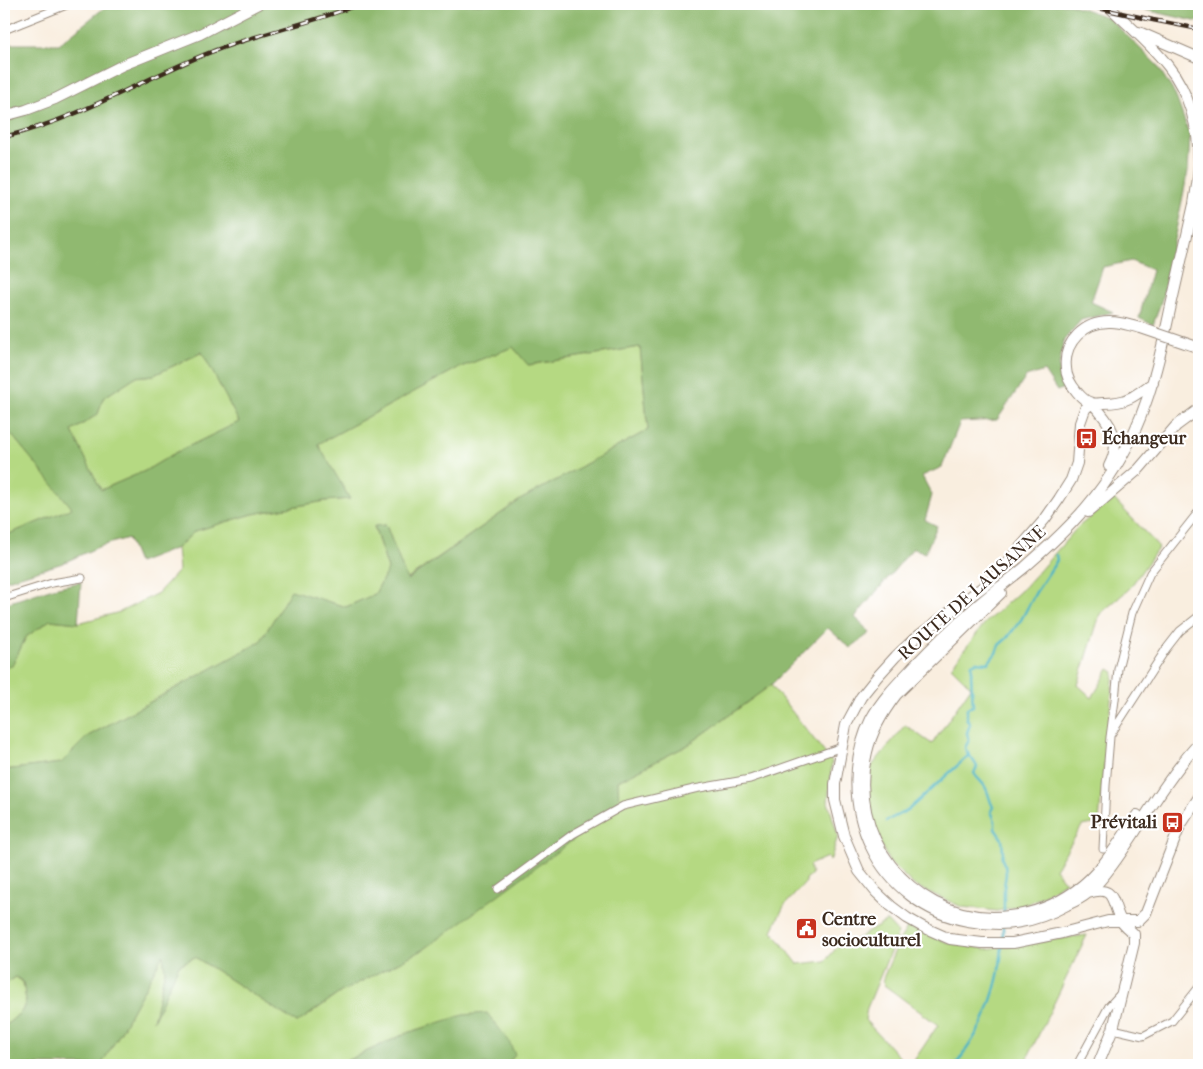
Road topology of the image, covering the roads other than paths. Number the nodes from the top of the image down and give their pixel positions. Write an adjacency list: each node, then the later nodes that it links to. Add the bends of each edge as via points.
1 (69, 4): 4 (street)
2 (258, 4): 7 (main road, via 200,34 123,65 55,99)
3 (1106, 4): 5 (main road, ROUTE DE LAUSANNE)
4 (4, 30)
5 (1134, 30): 6 (main road); 9 (main road, ROUTE DE LAUSANNE, via 1169,66 1181,86 1192,116 1198,150 1194,204)
6 (1199, 58)
7 (4, 116)
8 (1197, 347): 10 (main road, bridge, via 1141,328 1110,322 1082,330 1068,349 1066,370 1078,393)
9 (1152, 383): 10 (main road, via 1122,401); 12 (main road, ROUTE DE LAUSANNE, via 1138,425 1111,474)
10 (1092, 403): 12 (main road, via 1109,424 1115,449); 22 (main road, via 1085,409 1080,422 1077,462 1060,499 992,580 914,639 890,663 862,697 846,725)
11 (1199, 409): 14 (main road, via 1176,426 1139,469)
12 (1093, 498): 14 (main road, ROUTE DE LAUSANNE)
13 (1199, 511): 19 (street, via 1150,573 1132,613 1118,669)
14 (1071, 525): 15 (main road, ROUTE DE LAUSANNE)
15 (1060, 534): 20 (main road, ROUTE DE LAUSANNE, via 906,685 878,722 867,752 863,788 871,830 886,860 914,890 959,912 1007,917 1043,909 1077,890 1103,864 1170,770); 26 (main road, ROUTE DE LAUSANNE, via 973,609 891,690 879,705 864,735 856,770 856,789 865,833 880,864 910,896 932,909 956,919 1007,925 1045,916)
16 (82, 578): 17 (street)
17 (4, 598)
18 (1199, 616): 19 (street, via 1175,637)
19 (1110, 737): 24 (street)
20 (1199, 737)
21 (1199, 743): 26 (main road, ROUTE DE LAUSANNE, via 1160,792 1109,869)
22 (842, 746): 25 (street, via 750,779 622,806 573,834); 27 (main road, via 835,800 844,836 858,871 876,892 907,918 950,939 982,944 1013,943)
23 (1199, 797): 27 (main road, via 1180,826 1146,913 1138,920)
24 (1102, 849)
25 (498, 890)
26 (1087, 893): 27 (main road, via 1108,892)
27 (1120, 921): 29 (main road, via 1134,934)
28 (1199, 987): 30 (street, via 1172,1021 1143,1036)
29 (1122, 992): 30 (main road); 31 (street, via 1109,1006)
30 (1113, 1029): 32 (main road)
31 (1077, 1065)
32 (1098, 1065)

